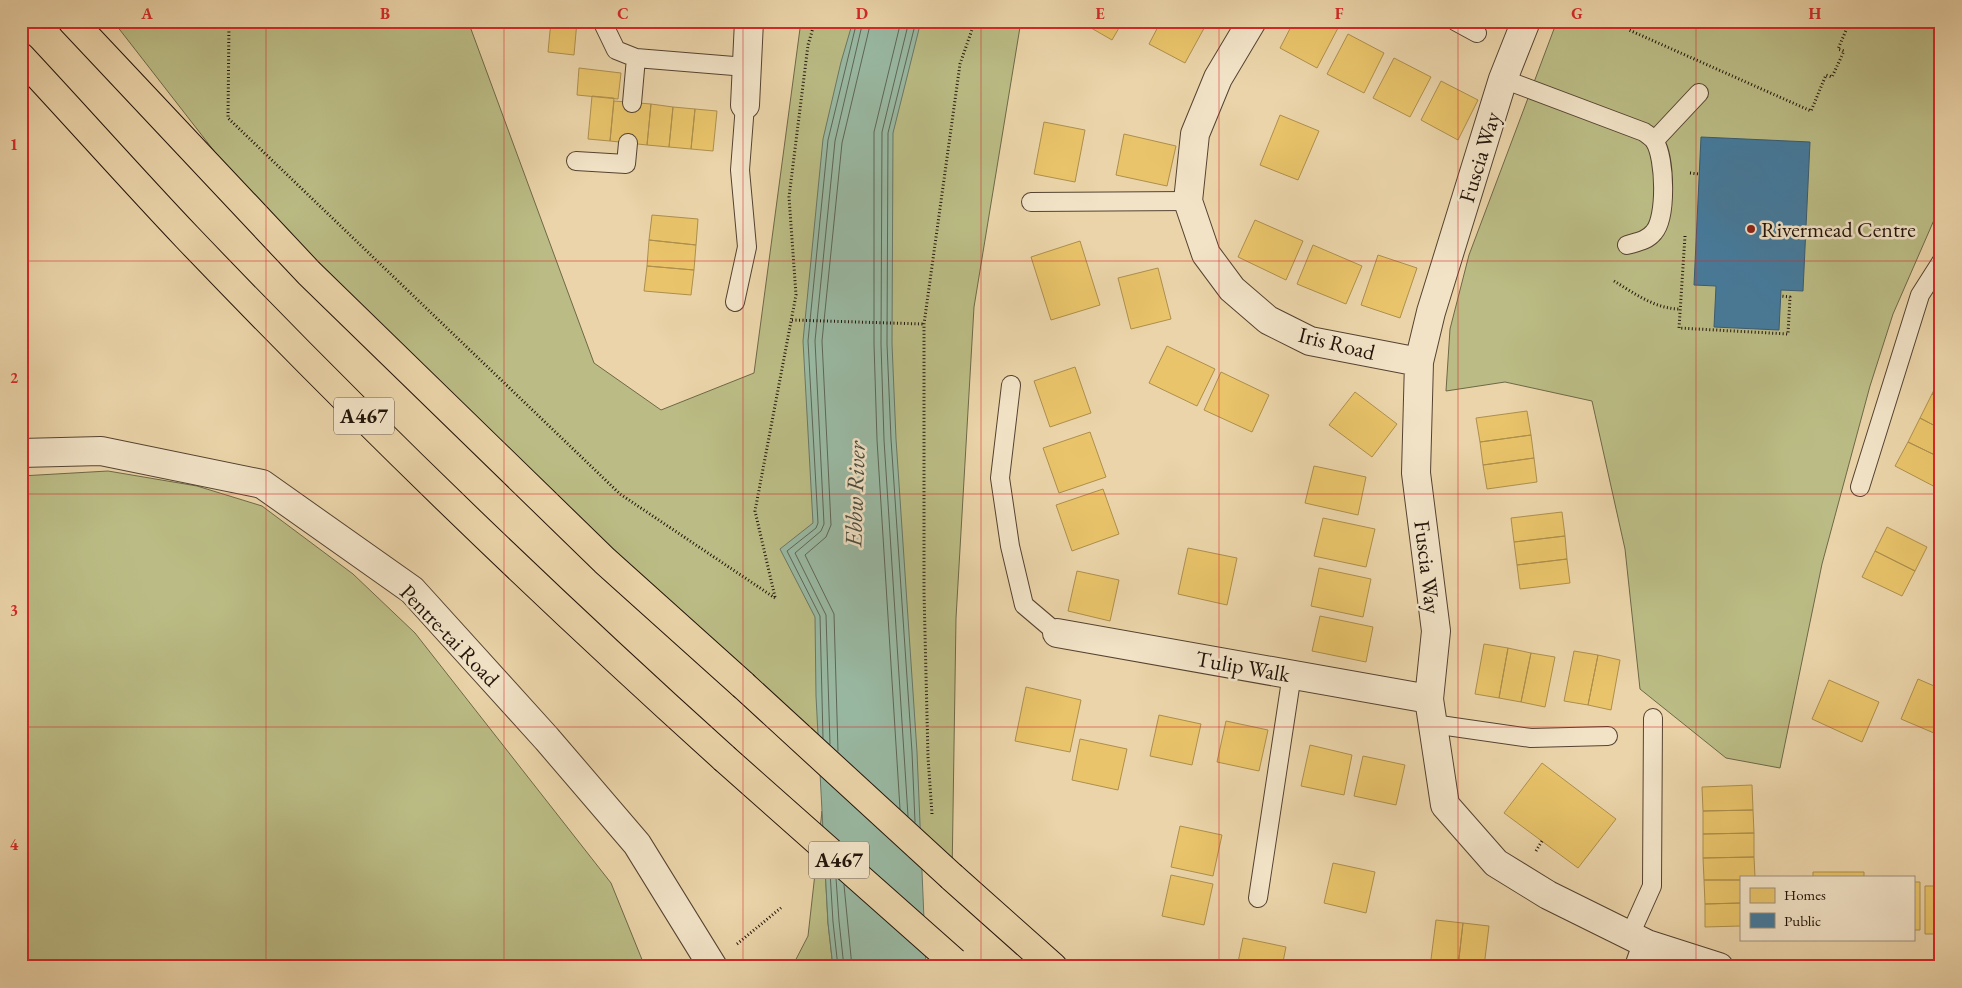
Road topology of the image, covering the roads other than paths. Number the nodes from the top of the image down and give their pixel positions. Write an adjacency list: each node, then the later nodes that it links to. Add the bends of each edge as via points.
1 (72, 21): 36 (main road, A467, bridge, via 309,273 605,561)
2 (602, 21): 9 (lane, via 616,50)
3 (749, 21): 10 (street)
4 (1252, 21): 18 (street, Iris Road, via 1218,78 1195,134)
5 (1455, 21): 7 (lane)
6 (1526, 21): 11 (street, Fuscia Way)
7 (1477, 33)
8 (21, 58): 34 (main road, A467, bridge, via 188,237 370,423 603,649)
9 (636, 58): 10 (lane); 13 (lane)
10 (746, 67): 14 (street)
11 (1503, 79): 15 (lane, via 1644,132); 23 (street, Fuscia Way, via 1431,312)
12 (1699, 93): 15 (lane)
13 (632, 103)
14 (745, 105): 22 (lane, via 740,170 747,247)
15 (1654, 140): 20 (lane, via 1662,164 1662,216 1656,231 1647,240)
16 (628, 143): 17 (lane, via 626,164)
17 (576, 161)
18 (1188, 201): 19 (lane); 23 (street, Iris Road, via 1206,254 1232,289 1268,320 1310,341)
19 (1031, 202)
20 (1627, 245)
21 (1941, 262): 26 (lane, via 1920,295)
22 (734, 302)
23 (1419, 362): 29 (street, Fuscia Way, via 1416,473 1436,631)
24 (1011, 385): 27 (lane, via 1000,478 1010,546 1024,605)
25 (21, 453): 35 (street, Pentre-tai Road, via 101,451 262,484 412,590 637,844)
26 (1860, 487)
27 (1057, 633): 28 (street, Tulip Walk)
28 (1292, 674): 29 (street, Tulip Walk); 32 (lane)
29 (1431, 711): 31 (lane, via 1531,738); 33 (street, Fuscia Way, via 1445,805 1496,863)
30 (1653, 718): 33 (lane, via 1652,886)
31 (1608, 736)
32 (1258, 898)
33 (1639, 948): 37 (street, Fuscia Way)
34 (956, 964)
35 (713, 965)
36 (1054, 967)
37 (1719, 967)

